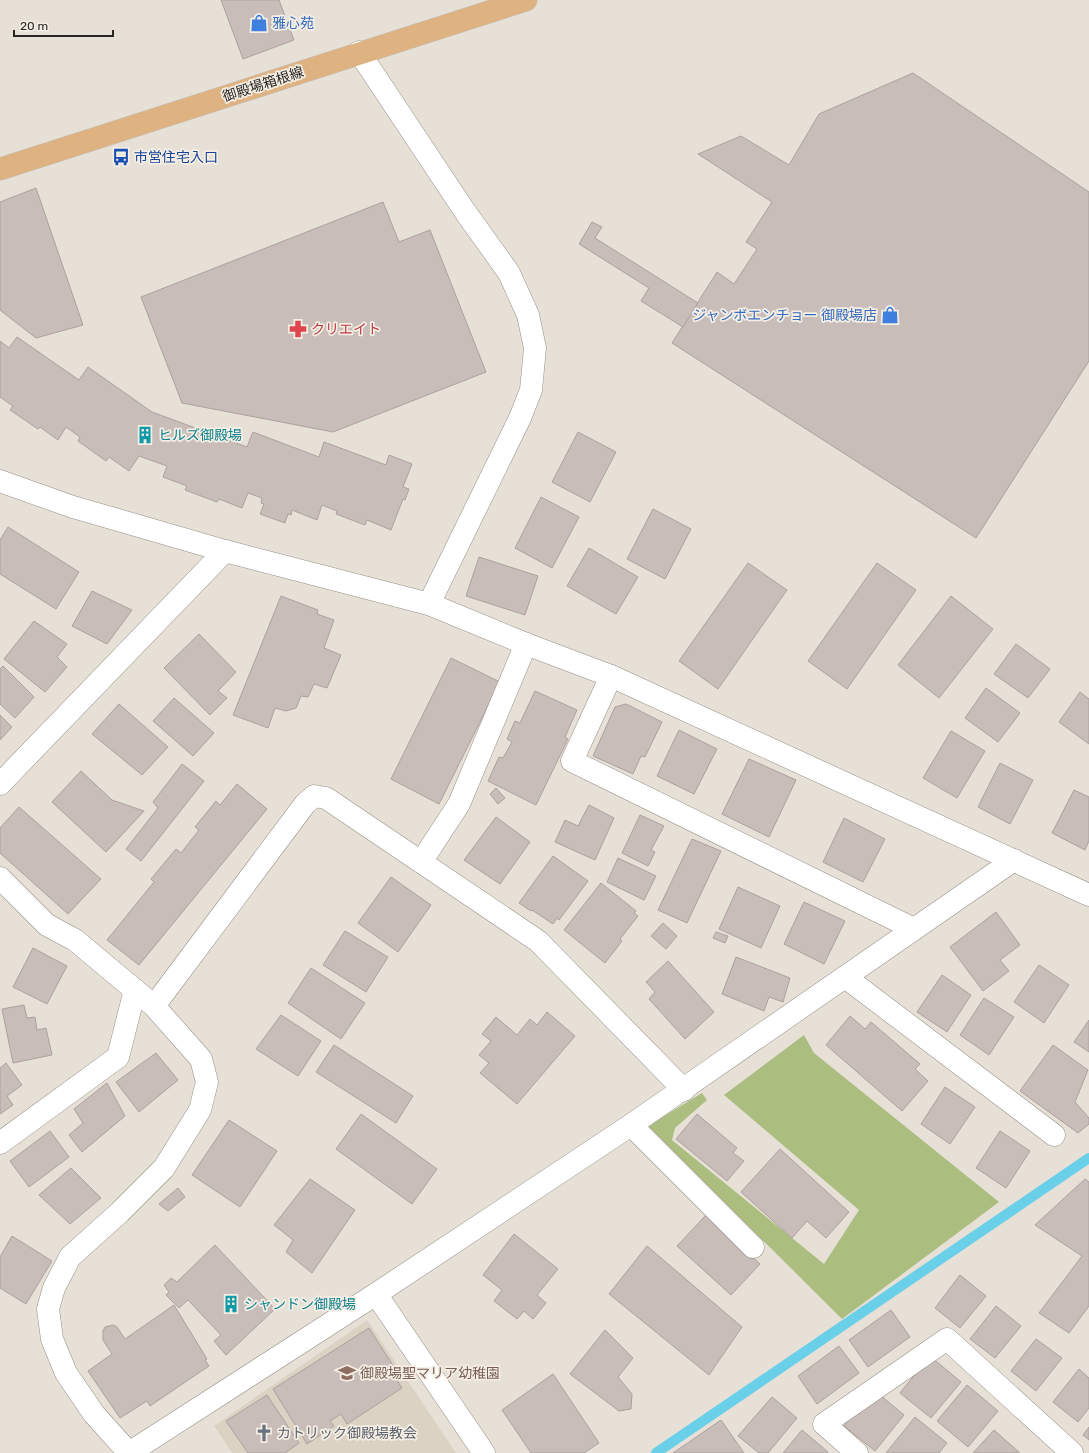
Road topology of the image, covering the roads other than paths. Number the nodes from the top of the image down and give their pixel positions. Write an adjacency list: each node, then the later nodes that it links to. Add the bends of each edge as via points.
1 (526, 0): 2 (main road, 御殿場箱根線)
2 (359, 52): 3 (main road, 御殿場箱根線); 6 (street, via 509,273 528,315 535,348 531,390 520,418)
3 (0, 169)
4 (0, 481): 5 (street, via 72,507)
5 (225, 551): 6 (street); 9 (street)
6 (429, 604): 7 (street)
7 (526, 644): 8 (street); 11 (street, via 459,804)
8 (611, 676): 10 (street); 14 (street, via 572,761)
9 (0, 784)
10 (1014, 860): 13 (street); 14 (street)
11 (421, 862): 17 (street, via 326,798 314,796 305,804); 18 (street, via 538,941)
12 (0, 878): 16 (street, via 47,925 75,940)
13 (1089, 894)
14 (914, 929): 15 (street)
15 (845, 977): 18 (street); 20 (street)
16 (135, 990): 17 (street); 21 (street, via 118,1057)
17 (154, 1006): 24 (street, via 201,1059 207,1082 200,1110 164,1168 70,1257 54,1288 48,1309 52,1339 66,1373 94,1414)
18 (684, 1090): 19 (street)
19 (631, 1125): 22 (street); 23 (street)
20 (1054, 1135)
21 (0, 1143)
22 (753, 1247)
23 (376, 1294): 24 (street); 25 (street)
24 (129, 1453)
25 (484, 1453)
26 (856, 1453): 27 (street, via 824,1424 947,1339)
27 (1072, 1453)

